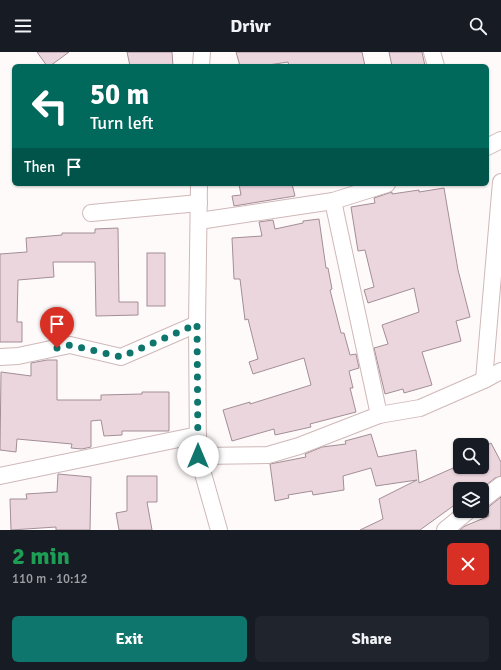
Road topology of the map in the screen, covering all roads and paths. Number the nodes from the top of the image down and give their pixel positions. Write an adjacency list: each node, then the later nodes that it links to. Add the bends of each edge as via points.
1 (202, 52): 3 (street)
2 (432, 52): 4 (street)
3 (201, 64)
4 (435, 64)
5 (501, 140): 6 (street)
6 (489, 146)
7 (501, 182): 17 (street)
8 (200, 186): 11 (street)
9 (381, 186): 10 (street)
10 (334, 201): 13 (street); 18 (street)
11 (199, 203): 12 (street); 13 (street)
12 (92, 213)
13 (199, 221): 14 (street)
14 (197, 324): 15 (street, via 121,357 70,345 18,356); 19 (street)
15 (0, 357)
16 (501, 370): 17 (street)
17 (484, 380): 18 (street, via 420,408)
18 (379, 415): 20 (street, via 268,456)
19 (198, 435): 20 (street); 21 (street)
20 (198, 456): 25 (street)
21 (0, 476)
22 (501, 485): 23 (street)
23 (489, 494)
24 (460, 518): 26 (street)
25 (219, 530)
26 (445, 530)

